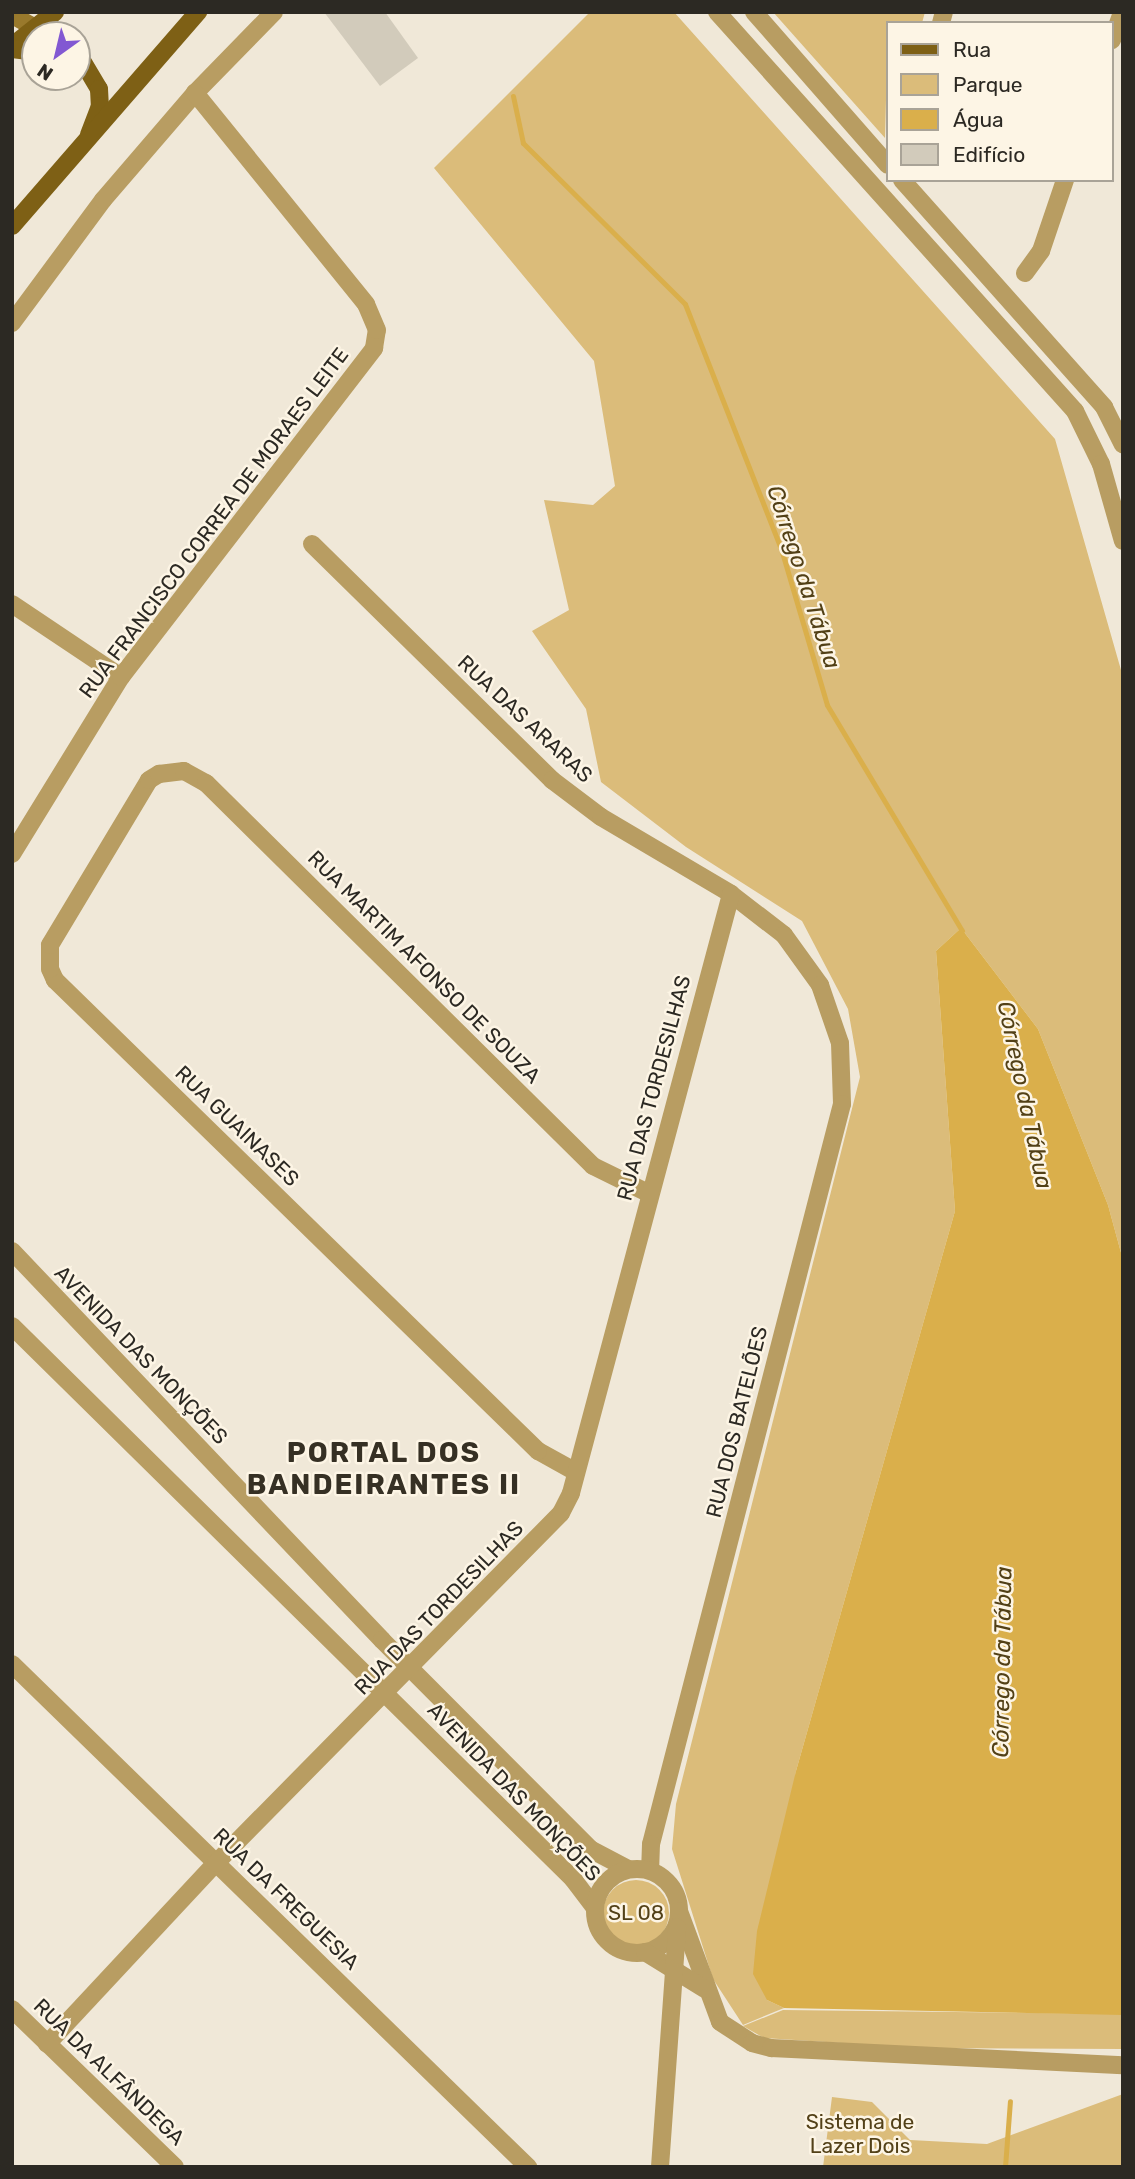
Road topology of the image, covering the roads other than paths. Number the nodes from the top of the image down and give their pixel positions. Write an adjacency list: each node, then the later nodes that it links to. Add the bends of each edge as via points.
1 (198, 12): 9 (main road)
2 (274, 12): 8 (street)
3 (717, 12): 16 (street)
4 (754, 12): 10 (street)
5 (1122, 12): 6 (street)
6 (1114, 34)
7 (91, 84): 9 (main road, via 100,106)
8 (195, 93): 17 (street, via 103,200); 22 (street, RUA FRANCISCO CORREA DE MORAES LEITE, via 366,304 377,330 366,360 328,403)
9 (82, 151): 13 (main road)
10 (886, 163)
11 (904, 182): 15 (street)
12 (1064, 182): 14 (street, via 1041,251)
13 (12, 226)
14 (1025, 273)
15 (1007, 300): 16 (street); 18 (street, via 1104,407)
16 (988, 316): 19 (street, via 1082,422 1101,464)
17 (12, 323)
18 (1123, 445)
19 (1123, 541)
20 (312, 544): 25 (street, RUA DAS ARARAS, via 552,780 601,817)
21 (12, 604): 22 (street)
22 (121, 677): 24 (street, RUA FRANCISCO CORREA DE MORAES LEITE)
23 (172, 771): 27 (street, RUA MARTIM AFONSO DE SOUZA, via 184,771 206,783 593,1166); 30 (street, RUA GUAINASES, via 149,780 56,934 48,957 55,981 538,1451)
24 (12, 854)
25 (731, 894): 26 (street, RUA DAS ARARAS, via 784,935); 27 (street, RUA DAS TORDESILHAS)
26 (820, 985): 36 (street, RUA DOS BATELÕES, via 840,1043 842,1104 651,1844)
27 (648, 1193): 30 (street, RUA DAS TORDESILHAS)
28 (12, 1251): 32 (street, AVENIDA DAS MONÇÕES)
29 (12, 1326): 33 (street, AVENIDA DAS MONÇÕES)
30 (576, 1472): 32 (street, RUA DAS TORDESILHAS, via 561,1513)
31 (12, 1664): 34 (street, RUA DA FREGUESIA)
32 (411, 1669): 33 (street, RUA DAS TORDESILHAS); 35 (street, AVENIDA DAS MONÇÕES, via 590,1849)
33 (386, 1695): 34 (street, RUA DAS TORDESILHAS); 37 (street, AVENIDA DAS MONÇÕES, via 573,1879)
34 (216, 1863): 43 (street, RUA DAS TORDESILHAS); 46 (street, RUA DA FREGUESIA)
35 (628, 1869): 36 (street); 37 (street, via 609,1878)
36 (650, 1870): 38 (street, via 668,1882)
37 (594, 1907): 39 (street, via 598,1929 611,1944 627,1952)
38 (679, 1916): 39 (street, via 669,1938); 40 (street); 41 (street)
39 (645, 1952): 40 (street)
40 (671, 1972): 41 (street); 47 (street)
41 (705, 1989): 44 (street, via 724,2028 772,2048)
42 (12, 2009): 43 (street, RUA DA ALFÂNDEGA)
43 (47, 2044): 45 (street, RUA DA ALFÂNDEGA)
44 (1123, 2065)
45 (175, 2167)
46 (528, 2167)
47 (660, 2167)

